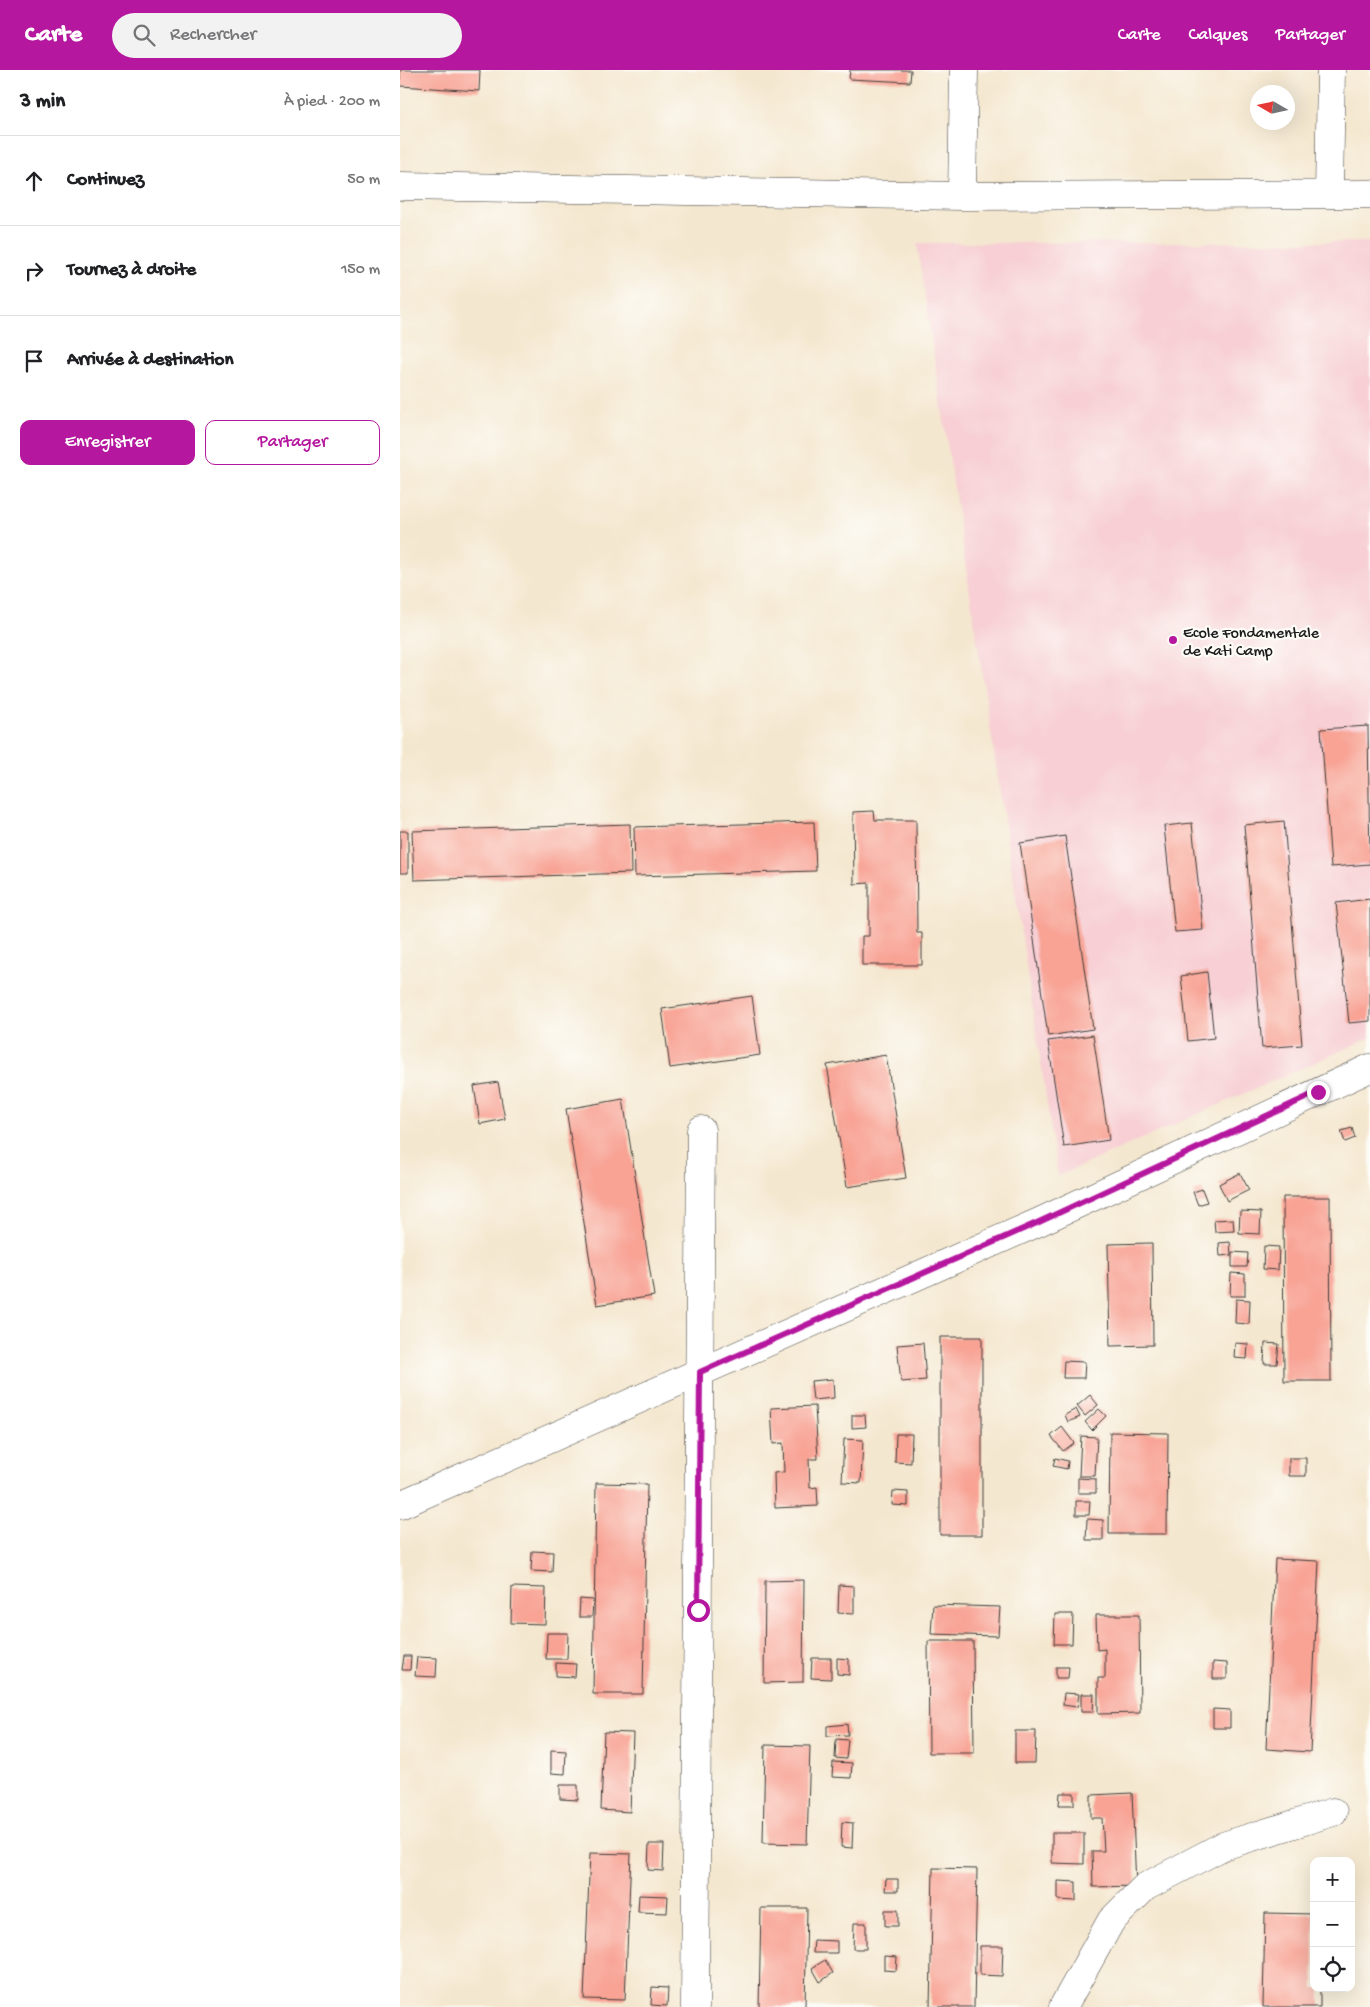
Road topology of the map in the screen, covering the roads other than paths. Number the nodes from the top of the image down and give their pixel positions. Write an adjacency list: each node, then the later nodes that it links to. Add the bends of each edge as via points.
1 (964, 70): 6 (street)
2 (1331, 70): 4 (street)
3 (400, 186): 6 (street)
4 (1329, 194): 5 (street); 6 (street)
5 (1370, 194)
6 (962, 196)
7 (1370, 1068): 9 (street, via 1039,1222)
8 (701, 1130): 9 (street)
9 (700, 1372): 10 (street); 12 (street)
10 (400, 1505)
11 (1334, 1812): 13 (street, via 1223,1846 1145,1887 1111,1921)
12 (695, 2007)
13 (1063, 2007)

